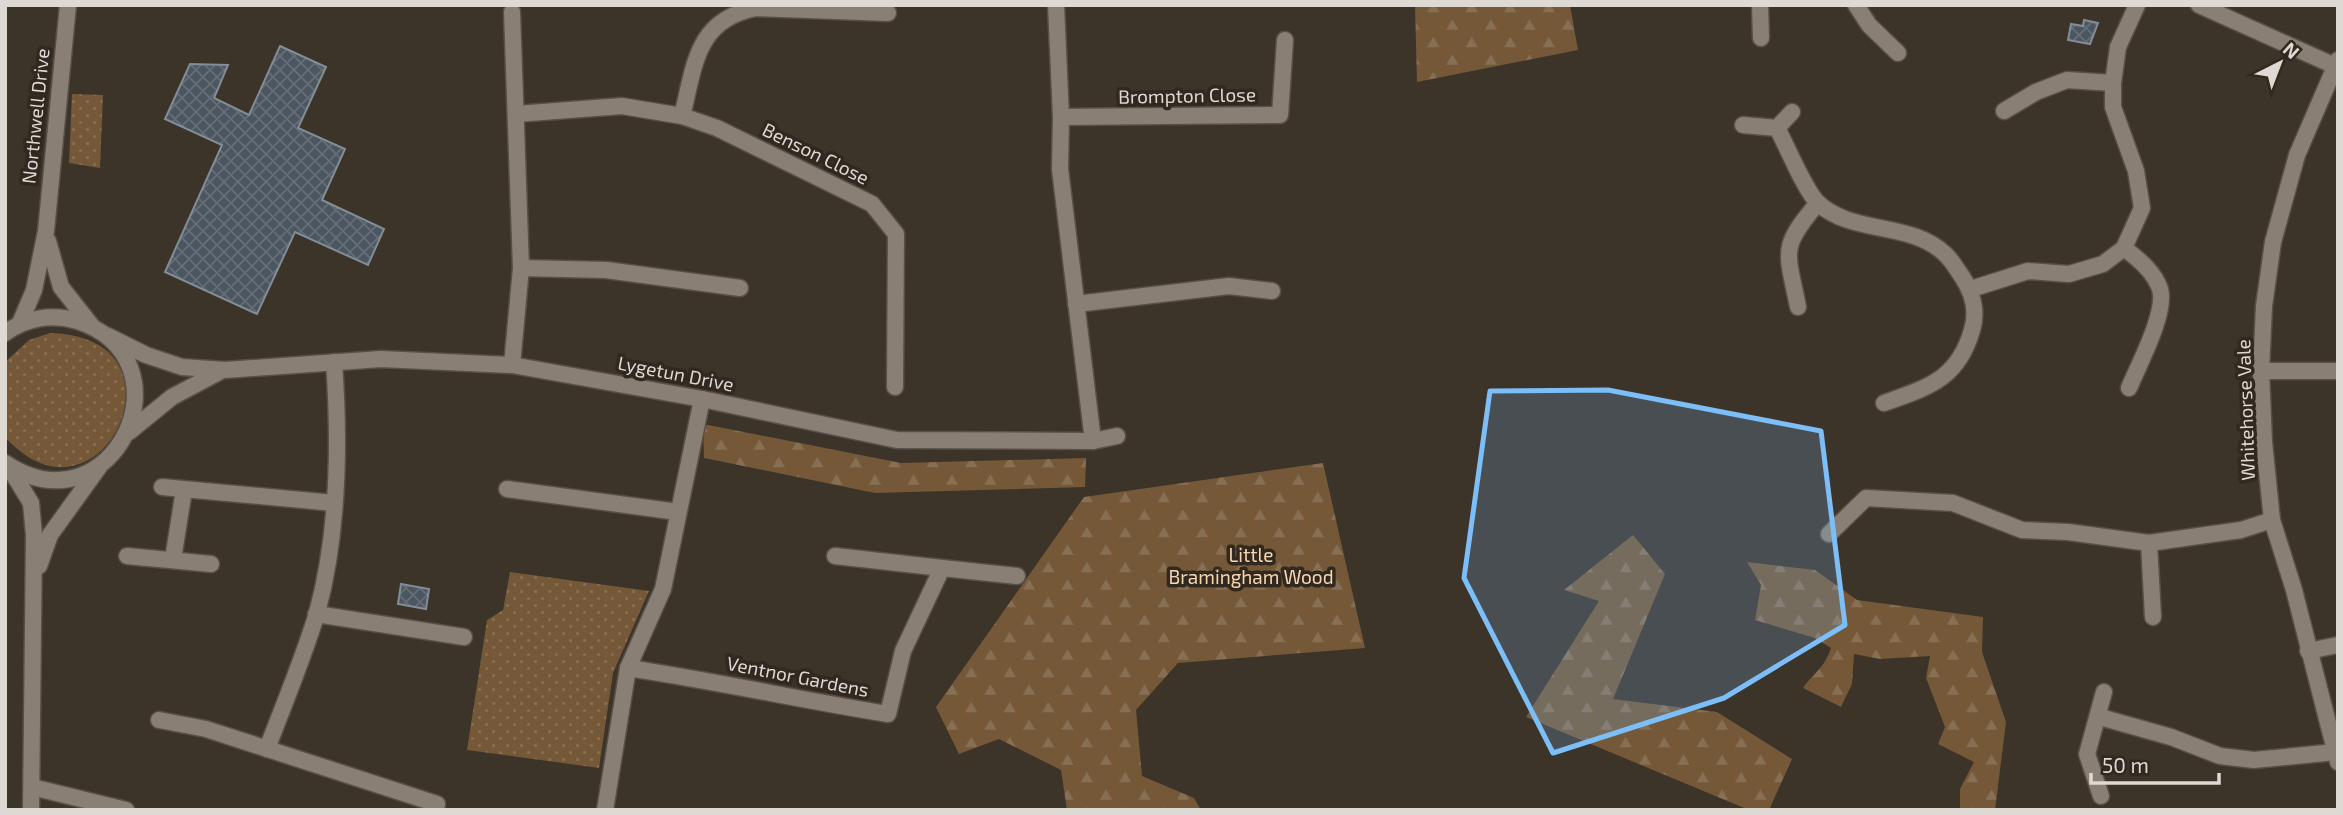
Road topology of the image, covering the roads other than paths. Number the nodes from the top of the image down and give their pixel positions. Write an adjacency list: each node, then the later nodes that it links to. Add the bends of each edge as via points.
1 (68, 5): 22 (street, Northwell Drive)
2 (1056, 5): 18 (street)
3 (1760, 5): 9 (street)
4 (1856, 5): 11 (street)
5 (2137, 5): 13 (street, via 2118,47)
6 (2199, 5): 12 (street)
7 (512, 12): 16 (street)
8 (888, 13): 17 (street, via 757,8 720,20 696,60)
9 (1761, 38)
10 (1285, 40): 18 (street, Brompton Close, via 1280,115)
11 (1898, 53)
12 (2336, 63): 37 (street, Whitehorse Vale, via 2297,155 2273,242)
13 (2113, 83): 14 (street, via 2067,80); 23 (street, via 2113,107 2136,171 2142,208)
14 (2004, 111)
15 (1792, 112): 20 (street)
16 (516, 114): 17 (street, Benson Close, via 622,106); 24 (street)
17 (682, 116): 39 (street, Benson Close, via 717,128 872,204 886,218 896,234 898,255)
18 (1061, 117): 28 (street, via 1060,169)
19 (1743, 125): 20 (street)
20 (1777, 128): 21 (street)
21 (1818, 202): 26 (street, via 1832,212 1910,235 1945,253); 29 (street, via 1793,232 1788,254)
22 (46, 231): 30 (street, Northwell Drive, via 34,290); 31 (street, Northwell Drive, via 61,288)
23 (2124, 248): 26 (street, via 2103,264 2068,274 2028,271); 40 (street, via 2148,268 2160,288 2161,306)
24 (521, 268): 25 (street, via 606,270); 35 (street)
25 (740, 288)
26 (1971, 289): 42 (street, via 1975,321 1965,355 1936,384)
27 (1272, 292): 28 (street, via 1230,286)
28 (1076, 304): 45 (street)
29 (1798, 307)
30 (20, 323): 31 (street, via 44,317); 32 (street)
31 (91, 325): 33 (street)
32 (5, 333)
33 (107, 336): 36 (street, Lygetun Drive, via 182,368); 43 (street, via 124,356 134,380 135,407)
34 (334, 362): 35 (street, Lygetun Drive, via 393,359); 36 (street, Lygetun Drive); 51 (street, via 338,459)
35 (512, 365): 41 (street, Lygetun Drive)
36 (225, 370): 43 (street, via 172,397)
37 (2261, 371): 38 (street); 53 (street, Whitehorse Vale)
38 (2338, 371)
39 (895, 387)
40 (2129, 388)
41 (702, 399): 45 (street, Lygetun Drive, via 897,440); 52 (street)
42 (1884, 403)
43 (129, 432): 47 (street)
44 (1117, 436): 45 (street, Lygetun Drive)
45 (1093, 440)
46 (6, 464): 47 (street, via 29,476 53,480); 62 (street, via 31,503)
47 (99, 467): 62 (street, via 50,535)
48 (162, 487): 50 (street)
49 (506, 489): 52 (street)
50 (184, 490): 51 (street); 58 (street)
51 (334, 503): 63 (street)
52 (678, 512): 68 (street, via 663,589)
53 (2272, 520): 55 (street, via 2241,530); 67 (street, Whitehorse Vale)
54 (1829, 534): 55 (street, via 1867,498 1953,503 2022,530)
55 (2149, 543): 64 (street)
56 (127, 556): 58 (street)
57 (835, 556): 60 (street)
58 (173, 559): 59 (street)
59 (211, 564)
60 (942, 568): 61 (street); 68 (street, Ventnor Gardens, via 903,651 888,714)
61 (1017, 576)
62 (36, 577): 74 (street)
63 (316, 614): 65 (street); 72 (street)
64 (2152, 617)
65 (464, 637)
66 (2338, 645): 67 (street)
67 (2308, 651): 73 (street, Whitehorse Vale)
68 (628, 668): 79 (street)
69 (2104, 692): 70 (street)
70 (2099, 717): 73 (street, via 2220,756 2254,760); 75 (street, via 2087,754)
71 (159, 720): 72 (street)
72 (267, 749): 78 (street, via 437,804)
73 (2337, 757)
74 (32, 787): 76 (street); 77 (street)
75 (2101, 796)
76 (31, 810)
77 (126, 810)
78 (436, 810)
79 (605, 810)

